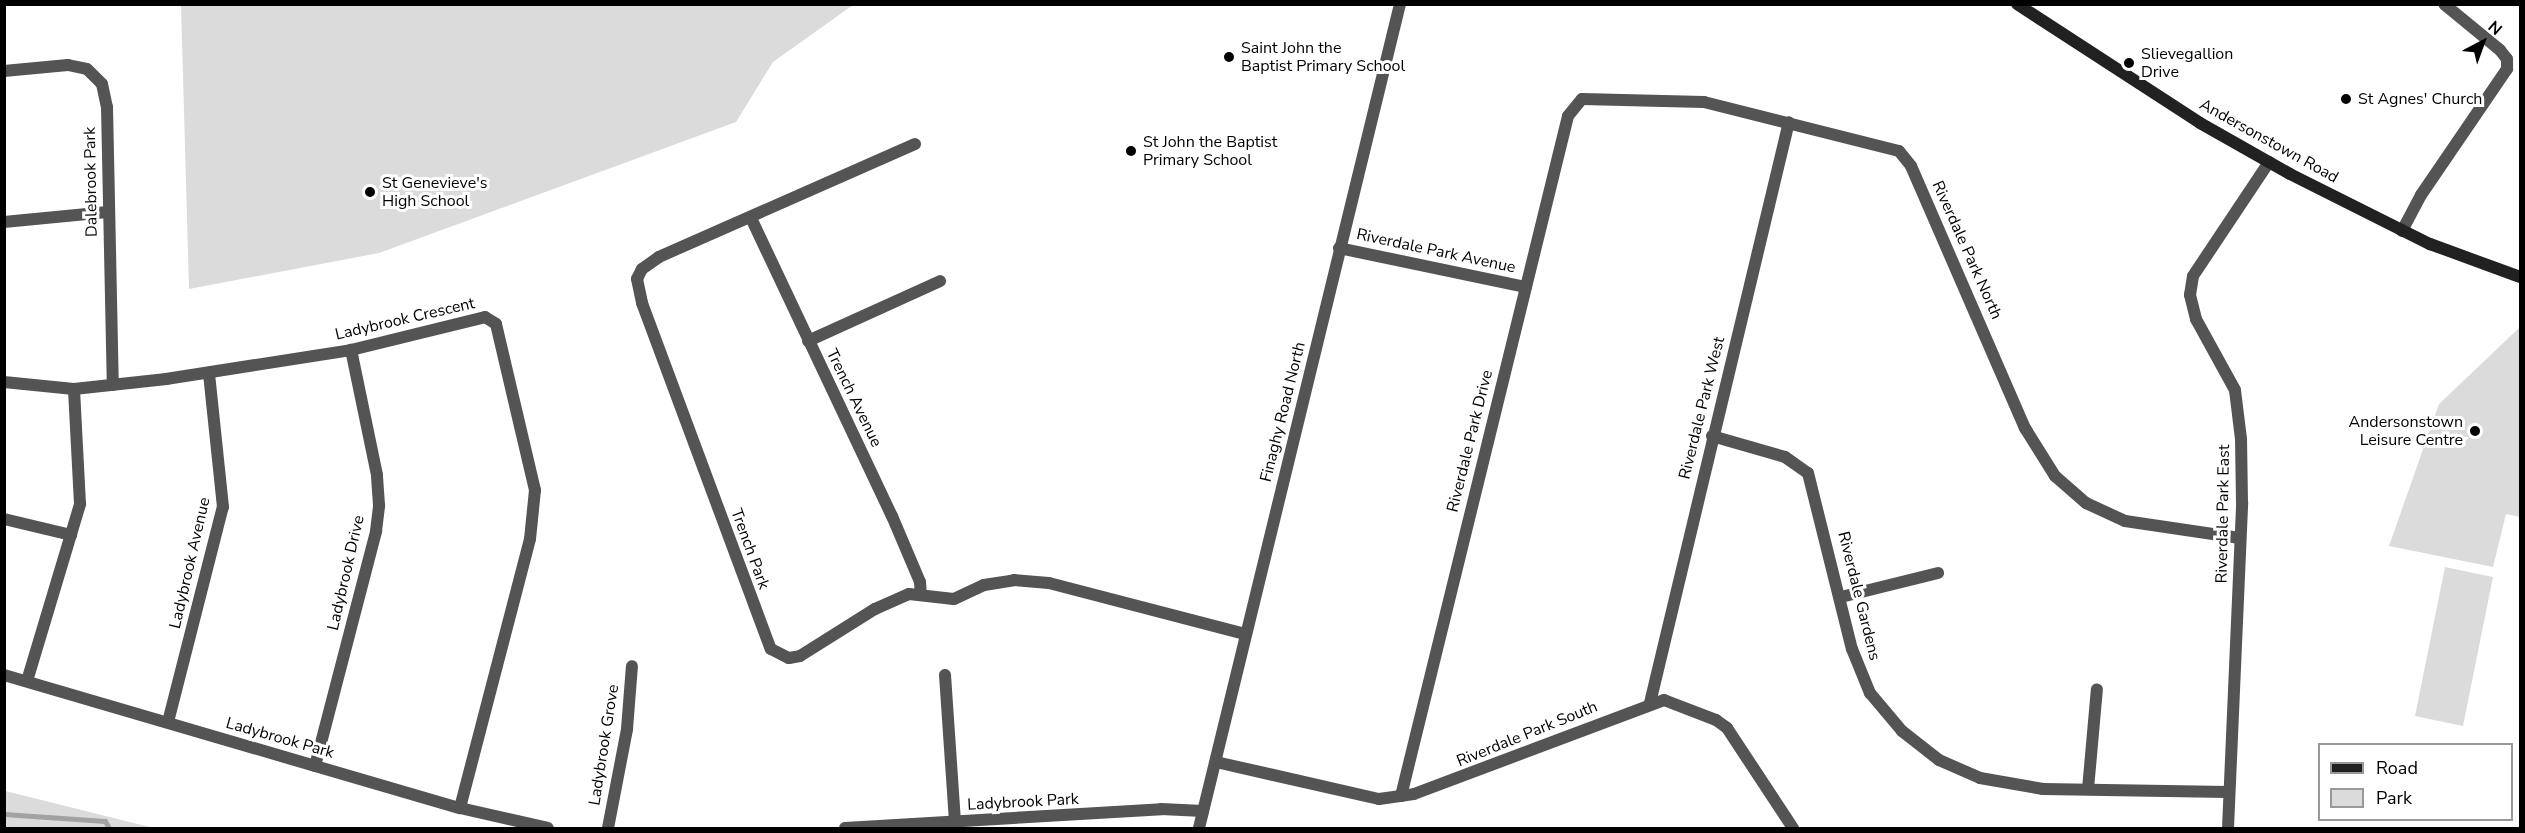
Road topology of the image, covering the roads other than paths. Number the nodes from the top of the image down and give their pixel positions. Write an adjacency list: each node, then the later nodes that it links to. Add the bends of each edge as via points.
1 (1400, 4): 13 (street, Finaghy Road North)
2 (2444, 4): 12 (street, via 2499,50 2507,59 2507,69 2421,195)
3 (2021, 6): 8 (main road, Andersonstown Road, via 2200,123)
4 (4, 71): 9 (street, Dalebrook Park, via 68,65 87,69 102,84 107,107)
5 (1582, 99): 6 (street, Riverdale Park North, via 1704,102); 16 (street, Riverdale Park Drive, via 1568,116)
6 (1789, 122): 23 (street, Riverdale Park West); 26 (street, Riverdale Park North, via 1881,144 1899,151 1911,166 2025,428 2042,458 2070,491 2125,521)
7 (915, 144): 10 (street, Trench Park)
8 (2269, 162): 12 (main road, Andersonstown Road); 26 (street, Riverdale Park East, via 2193,276 2190,295 2196,319 2235,390 2241,439)
9 (108, 212): 11 (street); 21 (street, Dalebrook Park)
10 (751, 218): 17 (street, Trench Avenue); 28 (street, Trench Park, via 659,257 642,269 637,279 642,303 766,639 779,655 800,656 894,599)
11 (4, 222)
12 (2402, 231): 14 (main road, Andersonstown Road)
13 (1340, 248): 16 (street, Riverdale Park Avenue); 30 (street, Finaghy Road North)
14 (2520, 277)
15 (940, 281): 17 (street)
16 (1526, 287): 42 (street, Riverdale Park Drive)
17 (808, 341): 28 (street, Trench Avenue, via 892,516 920,582)
18 (351, 350): 19 (street, Ladybrook Crescent); 39 (street, Ladybrook Drive, via 377,475 379,505 376,531); 43 (street, Ladybrook Crescent, via 485,317 496,324 535,490 530,539)
19 (209, 374): 21 (street, Ladybrook Crescent); 37 (street, Ladybrook Avenue, via 223,507)
20 (4, 382): 22 (street, Ladybrook Crescent)
21 (113, 385): 22 (street, Ladybrook Crescent)
22 (74, 389): 25 (street, via 80,504)
23 (1712, 436): 29 (street, Riverdale Gardens, via 1785,457 1808,473); 36 (street, Riverdale Park West)
24 (4, 519): 25 (street)
25 (71, 535): 34 (street)
26 (2240, 538): 41 (street, Riverdale Park East)
27 (1938, 573): 29 (street)
28 (921, 595): 30 (street, Trench Park, via 954,599 984,585 1014,580 1049,583)
29 (1840, 597): 40 (street, Riverdale Gardens, via 1852,649 1870,693 1902,731 1939,760 1980,778 2043,789)
30 (1245, 634): 38 (street, Finaghy Road North)
31 (632, 666): 47 (street, Ladybrook Grove, via 627,729)
32 (4, 675): 34 (street, Ladybrook Park)
33 (945, 675): 45 (street)
34 (27, 681): 37 (street, Ladybrook Park)
35 (2097, 689): 40 (street)
36 (1650, 703): 42 (street, Riverdale Park South, via 1469,776); 50 (street, Riverdale Park South, via 1676,702 1727,728)
37 (168, 722): 39 (street, Ladybrook Park)
38 (1216, 762): 42 (street, Riverdale Park South, via 1379,799); 44 (street, Finaghy Road North)
39 (315, 766): 43 (street, Ladybrook Park)
40 (2088, 789): 41 (street, Riverdale Gardens)
41 (2228, 792): 51 (street, Riverdale Park East)
42 (1401, 796)
43 (460, 808): 46 (street, Ladybrook Park)
44 (1203, 811): 45 (street, Ladybrook Park, via 1161,809); 49 (street, Finaghy Road North)
45 (955, 822): 48 (street, Ladybrook Park)
46 (548, 828)
47 (608, 828)
48 (845, 828)
49 (1198, 828)
50 (1793, 828)
51 (2228, 828)

